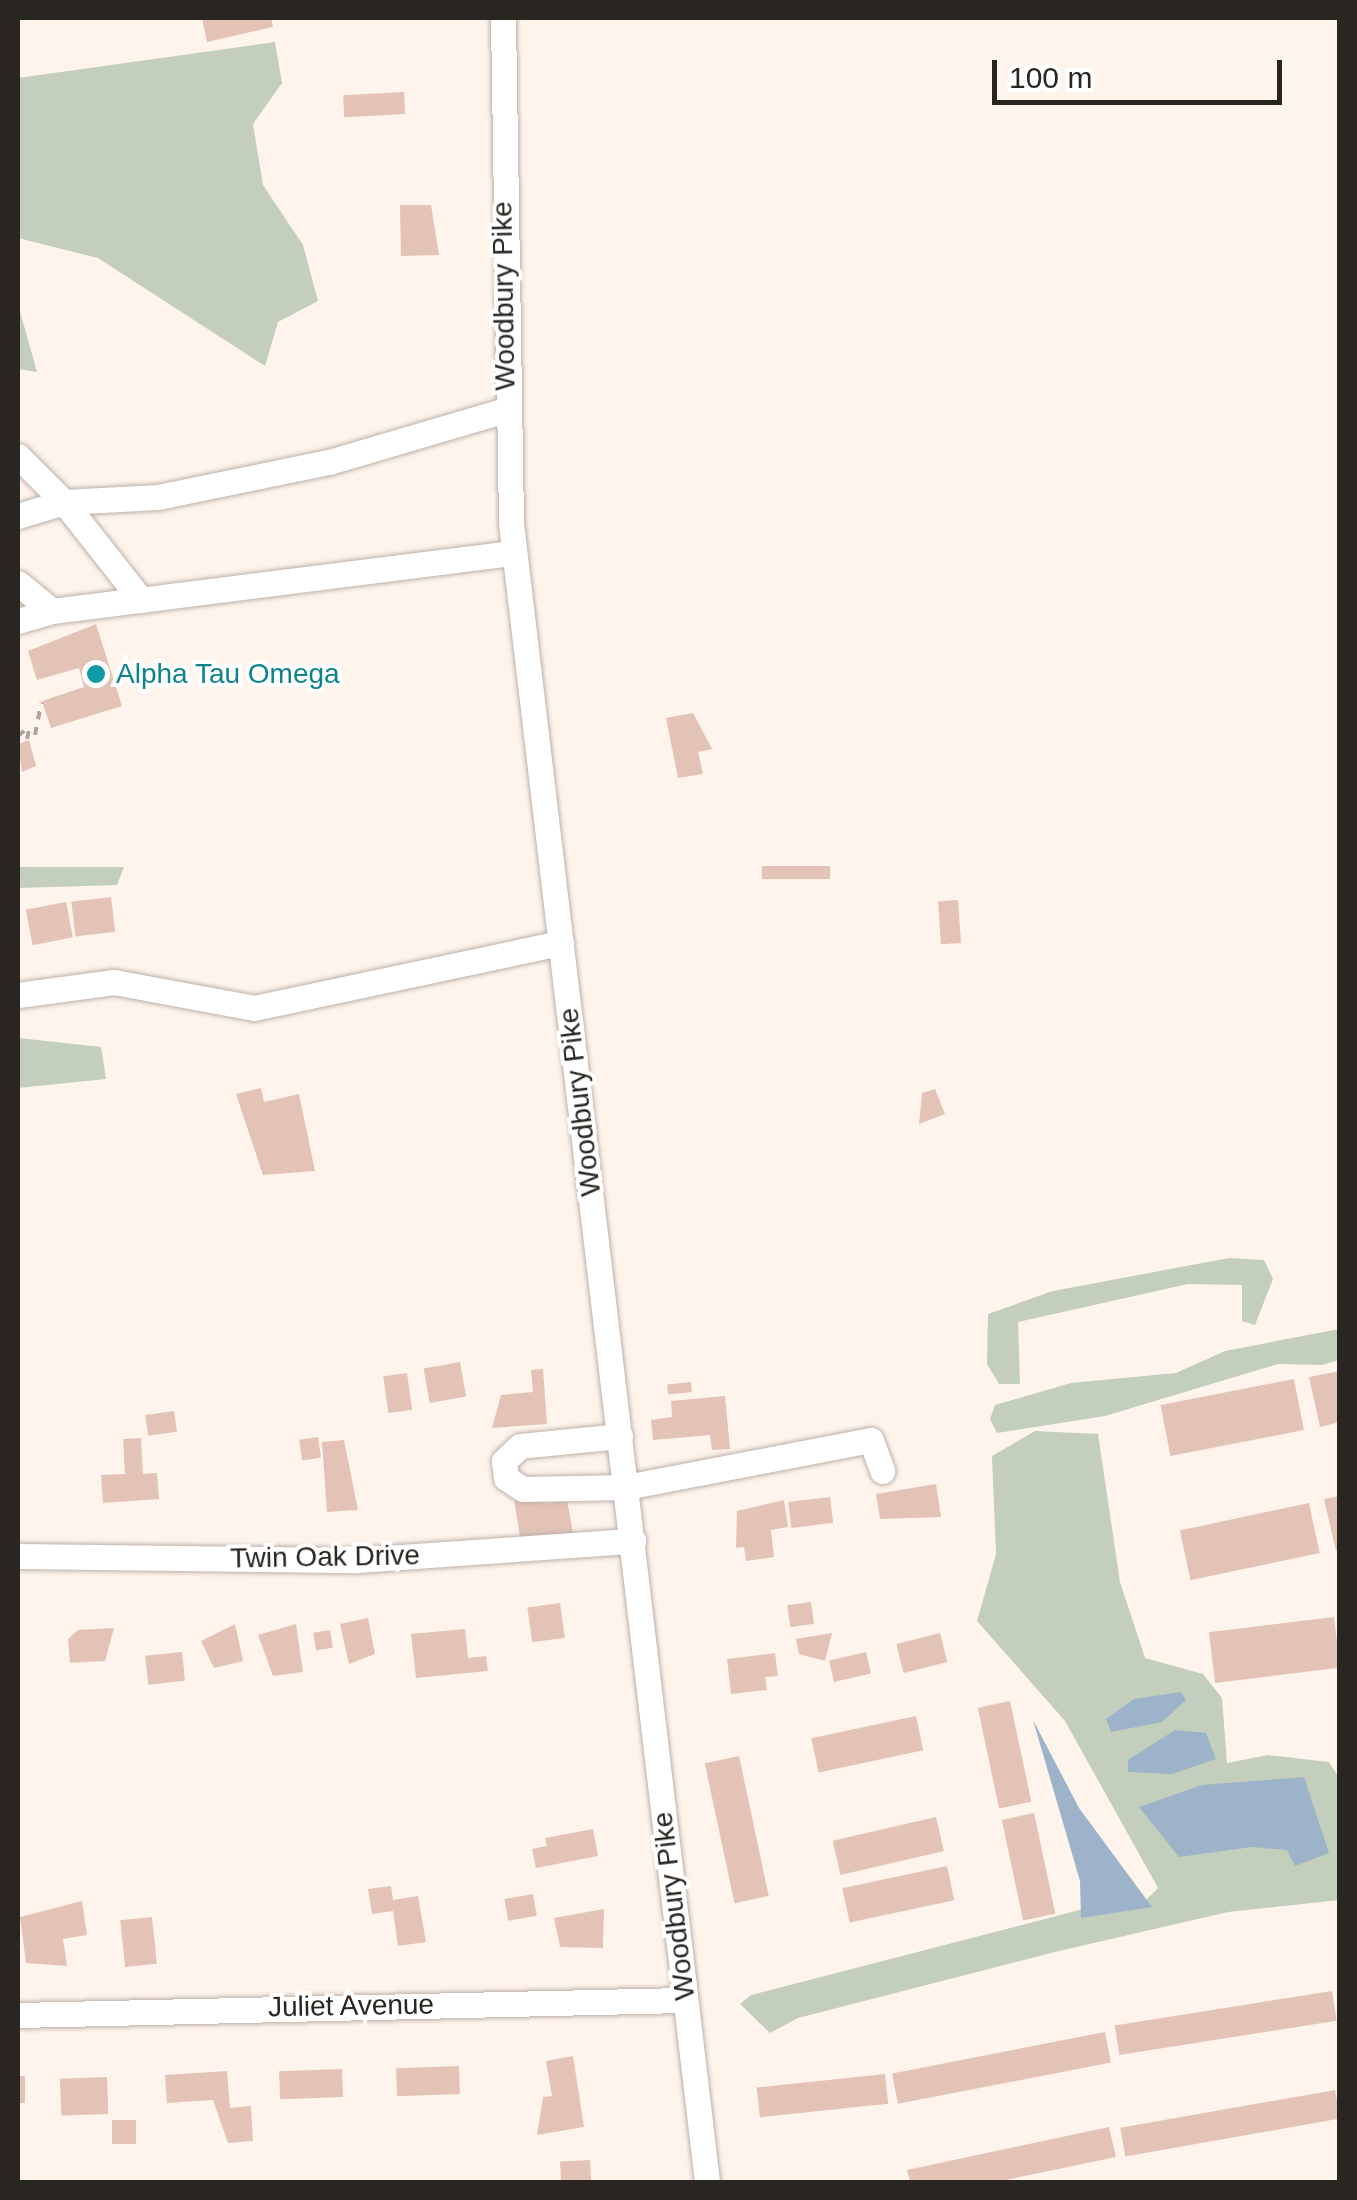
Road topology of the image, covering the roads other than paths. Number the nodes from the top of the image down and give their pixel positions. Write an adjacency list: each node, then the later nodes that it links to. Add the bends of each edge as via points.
1 (503, 18): 2 (street, Woodbury Pike)
2 (506, 410): 4 (street, via 329,462 158,497); 6 (street, Woodbury Pike)
3 (18, 456): 4 (street)
4 (64, 502): 5 (street); 8 (street)
5 (18, 516)
6 (514, 553): 8 (street); 11 (street, Woodbury Pike)
7 (18, 583): 9 (street)
8 (141, 600): 9 (street)
9 (52, 611): 10 (street)
10 (18, 621)
11 (561, 943): 12 (street, via 254,1008 114,982); 13 (street, Woodbury Pike)
12 (18, 996)
13 (620, 1436): 15 (street, Woodbury Pike); 15 (street, via 520,1446 504,1469 524,1489)
14 (882, 1471): 15 (street, via 872,1440)
15 (626, 1487): 16 (street, Woodbury Pike)
16 (633, 1541): 17 (street, Twin Oak Drive, via 358,1560); 18 (street, Woodbury Pike)
17 (18, 1556)
18 (685, 2000): 19 (street, Juliet Avenue); 20 (street, Woodbury Pike)
19 (18, 2014)
20 (707, 2182)

